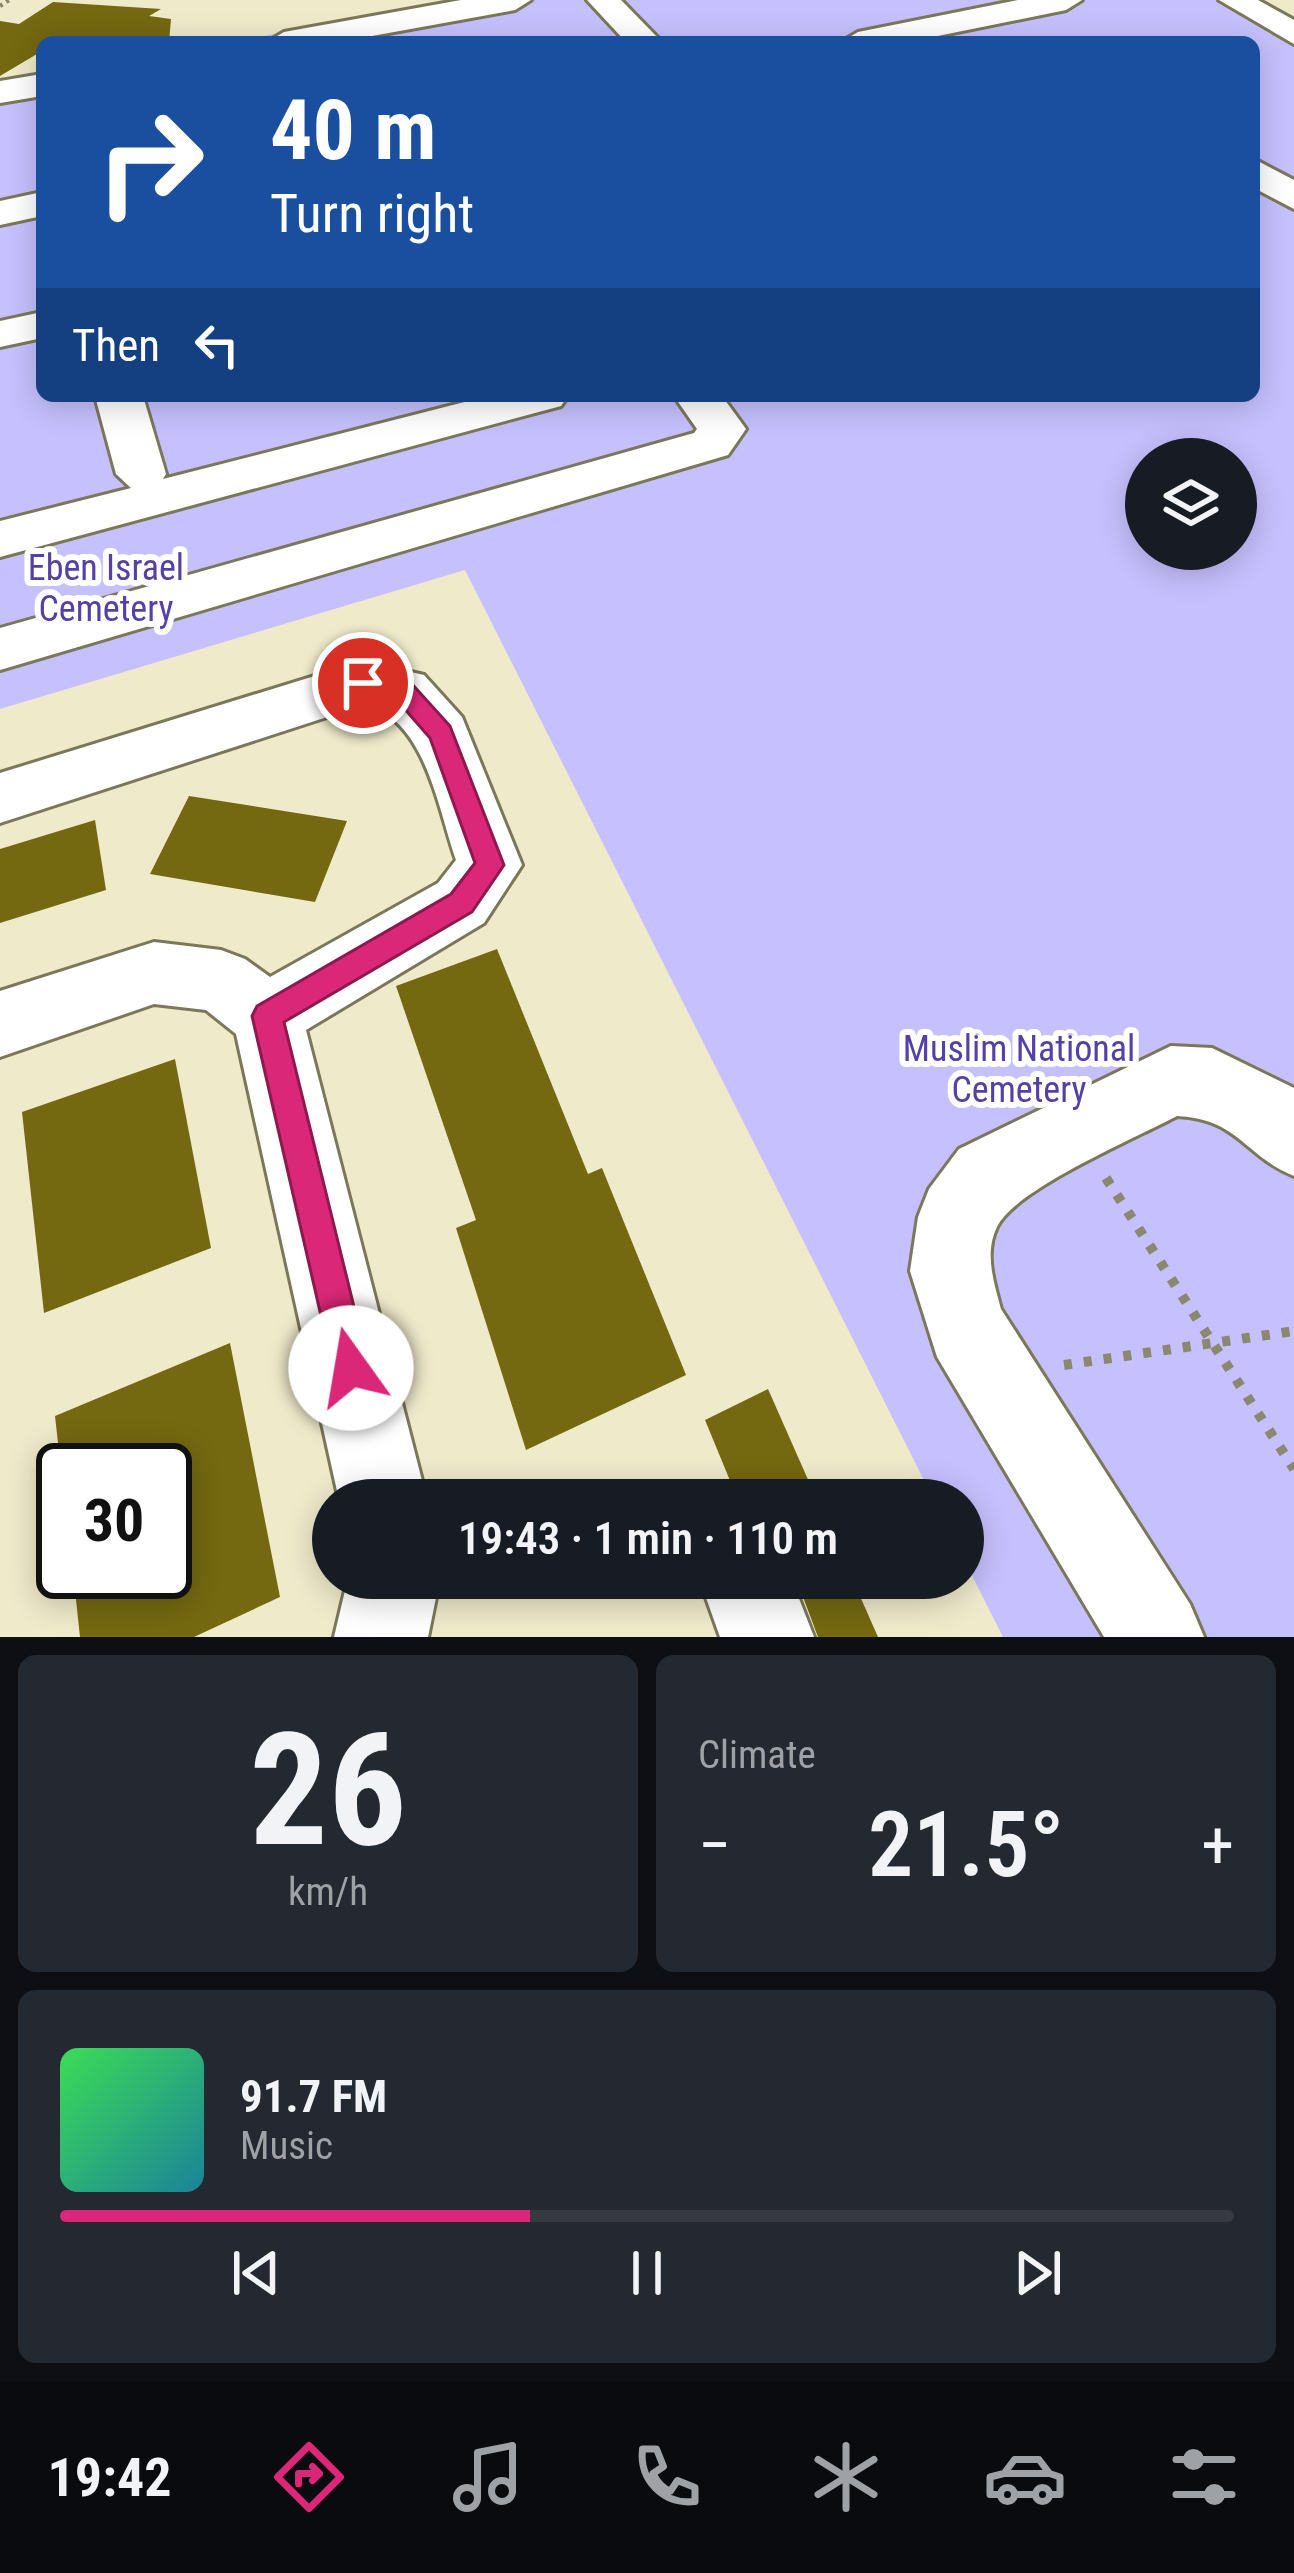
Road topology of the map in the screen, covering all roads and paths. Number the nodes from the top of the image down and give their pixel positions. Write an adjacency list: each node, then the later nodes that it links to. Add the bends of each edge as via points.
1 (9, 0): 6 (path)
2 (515, 0): 9 (street)
3 (604, 0): 10 (street)
4 (1235, 0): 8 (street)
5 (1015, 4): 7 (street); 11 (street)
6 (0, 6)
7 (1060, 15)
8 (1294, 34)
9 (339, 36)
10 (639, 36)
11 (883, 36)
12 (1294, 145): 13 (street)
13 (1260, 154)
14 (1260, 175): 15 (street)
15 (1294, 197)
16 (36, 205): 17 (street)
17 (0, 212)
18 (36, 326): 19 (street)
19 (0, 334)
20 (121, 402): 24 (street)
21 (413, 402): 24 (street)
22 (532, 402): 25 (street)
23 (702, 402): 25 (street, via 722,429 711,444)
24 (141, 474): 26 (street)
25 (344, 500): 27 (street); 28 (street)
26 (0, 510)
27 (0, 539)
28 (0, 649)
29 (0, 798): 30 (street, via 363,683 404,691 441,733 490,865 461,903)
30 (267, 1016): 31 (street, via 221,981 154,973); 38 (street)
31 (0, 1024)
32 (1075, 1130): 33 (street, via 1171,1081 1212,1083 1262,1107); 35 (path); 36 (street, via 986,1176 957,1216 950,1271 966,1328)
33 (1294, 1139)
34 (1294, 1331): 35 (path)
35 (1212, 1343): 36 (path); 37 (path)
36 (995, 1376): 43 (street)
37 (1294, 1469)
38 (377, 1479)
39 (389, 1599): 41 (street)
40 (753, 1599): 42 (street)
41 (381, 1637)
42 (767, 1637)
43 (1157, 1637)

